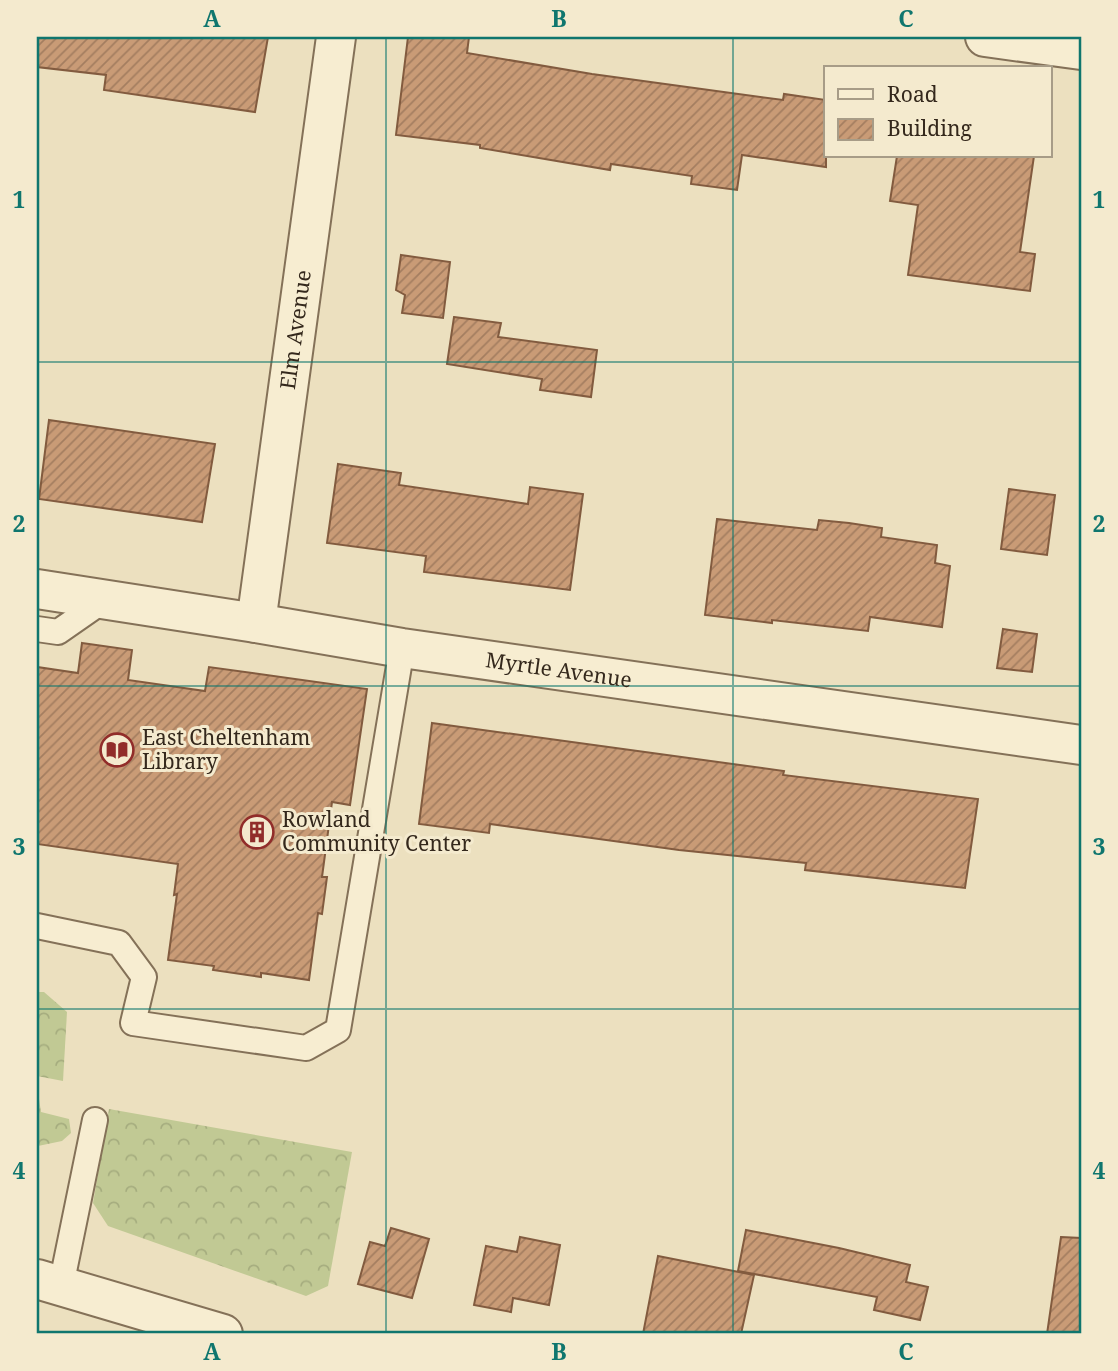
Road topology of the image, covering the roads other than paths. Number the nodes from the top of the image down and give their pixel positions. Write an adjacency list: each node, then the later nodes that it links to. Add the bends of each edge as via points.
1 (336, 37): 6 (street, Elm Avenue)
2 (985, 37): 3 (street)
3 (1081, 50)
4 (37, 590): 5 (street, Myrtle Avenue)
5 (104, 600): 6 (street, Myrtle Avenue); 7 (lane, via 58,632)
6 (256, 623): 8 (street, Myrtle Avenue)
7 (37, 629)
8 (402, 648): 9 (street, Myrtle Avenue); 10 (lane, via 338,1030 306,1048 133,1023 144,977 119,943)
9 (1081, 745)
10 (37, 926)
11 (95, 1120): 12 (lane)
12 (49, 1283): 13 (street)
13 (223, 1334)

